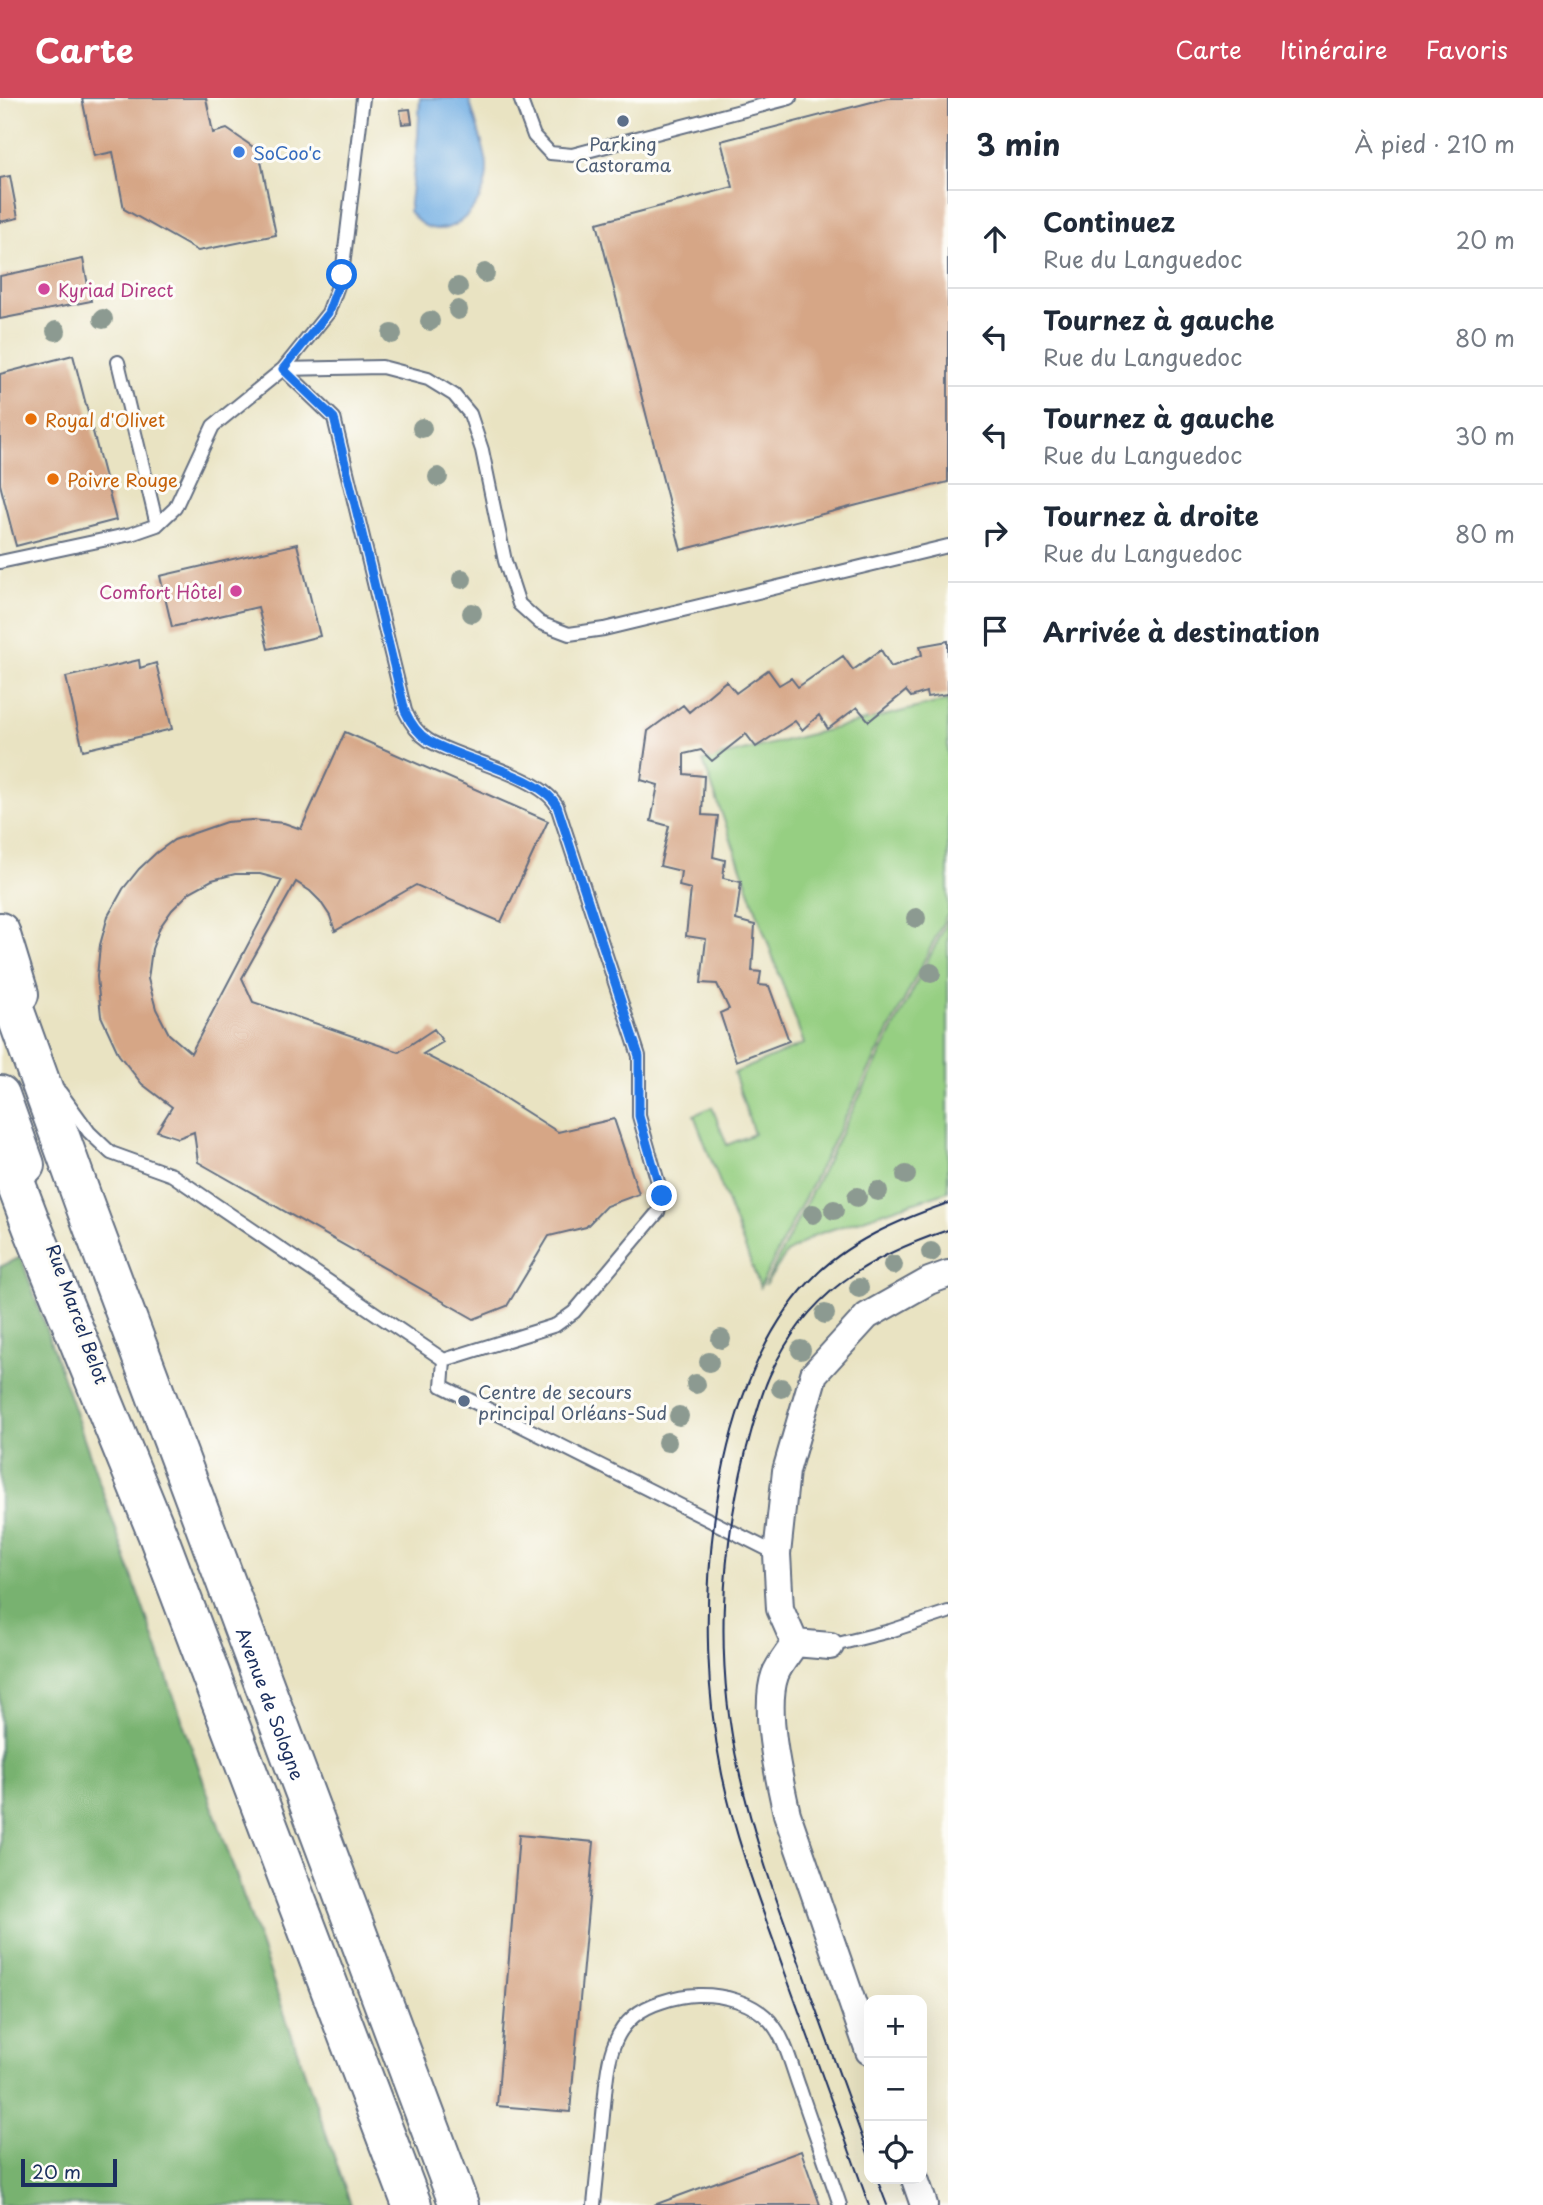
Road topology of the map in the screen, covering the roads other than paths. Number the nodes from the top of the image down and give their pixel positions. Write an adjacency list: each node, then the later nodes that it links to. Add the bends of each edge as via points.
1 (363, 98): 5 (lane, via 342,275 328,313)
2 (520, 98): 3 (lane, via 534,136 550,153 572,155)
3 (790, 98)
4 (118, 362): 6 (lane)
5 (283, 369): 6 (lane, via 213,426 174,508); 7 (lane, via 382,367 428,379 454,395 470,414 519,604 540,623 569,634); 15 (lane, via 334,418 402,701 412,726 428,740 544,791 557,806 639,1056 639,1116 662,1196 658,1212 574,1312 555,1325)
6 (157, 525): 8 (lane)
7 (948, 546)
8 (0, 562)
9 (0, 932): 11 (main road)
10 (0, 970): 11 (main road)
11 (34, 1056): 15 (lane, via 89,1132 111,1153 172,1175); 24 (main road, Avenue de Sologne, via 84,1203)
12 (0, 1095): 16 (main road, Rue Marcel Belot)
13 (0, 1142): 16 (main road)
14 (948, 1274): 17 (street, via 867,1315 814,1374 786,1471)
15 (444, 1360): 17 (lane, via 442,1386)
16 (157, 1533): 23 (main road)
17 (776, 1554): 19 (street, via 780,1609)
18 (948, 1612): 20 (lane)
19 (795, 1643): 20 (street); 21 (street, via 775,1673 771,1695 779,1776 787,1814)
20 (830, 1646)
21 (864, 2037)
22 (917, 2184): 27 (street)
23 (412, 2205)
24 (459, 2205)
25 (594, 2205): 26 (lane, via 608,2065 617,2037 624,2024 652,2004 693,1995 736,2001 771,2022 785,2047)
26 (840, 2205)
27 (924, 2205)

